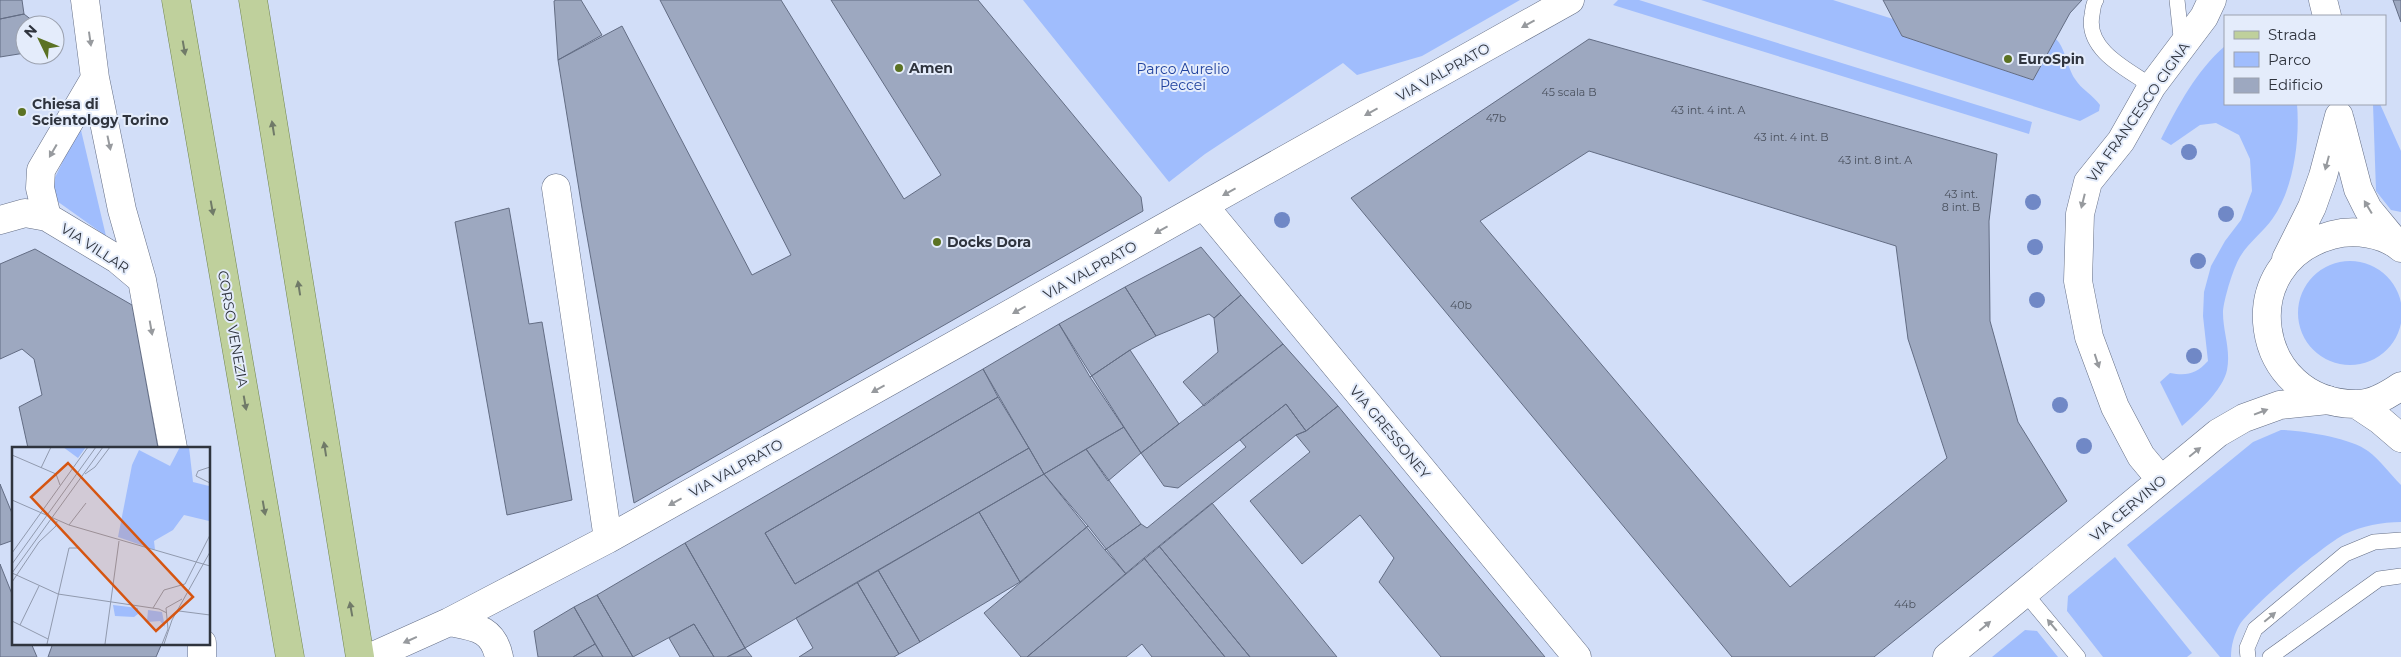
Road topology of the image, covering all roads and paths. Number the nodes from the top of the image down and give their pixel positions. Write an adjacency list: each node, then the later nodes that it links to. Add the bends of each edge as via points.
1 (85, 0): 11 (street, one-way to 11)
2 (176, 0): 34 (main road, CORSO VENEZIA, one-way to 34)
3 (253, 0): 35 (main road, one-way to 3)
4 (1570, 0): 15 (street, VIA VALPRATO, one-way to 15)
5 (2096, 0): 12 (lane, via 2091,20 2093,37 2107,54)
6 (2177, 0): 10 (lane)
7 (2212, 0): 10 (street, VIA FRANCESCO CIGNA)
8 (2323, 0): 9 (street)
9 (2328, 15)
10 (2182, 47): 12 (street, VIA FRANCESCO CIGNA)
11 (95, 78): 16 (street, VIA VILLAR, one-way to 16, via 42,170 40,188); 20 (street, one-way to 20, via 122,210)
12 (2152, 86): 26 (street, VIA FRANCESCO CIGNA, one-way to 26, via 2121,141 2088,182 2080,214 2078,281 2089,338 2115,407 2141,456)
13 (2338, 110): 18 (street, one-way to 13, via 2368,209 2358,189); 19 (street, one-way to 19, via 2323,176 2312,207)
14 (556, 188): 27 (street)
15 (1204, 206): 27 (street, VIA VALPRATO, one-way to 27); 38 (street, VIA GRESSONEY)
16 (47, 217): 17 (street, VIA VILLAR, via 25,213); 20 (street, VIA VILLAR, via 117,259)
17 (0, 220)
18 (2399, 247): 19 (street, via 2374,235 2341,233 2305,246)
19 (2281, 269): 22 (street, via 2267,304 2268,334 2273,350 2295,382)
20 (142, 280): 25 (street, one-way to 25)
21 (2401, 386): 23 (street, via 2385,396)
22 (2328, 400): 23 (street); 26 (street, VIA CERVINO, one-way to 22, via 2218,433 2244,418 2280,405)
23 (2356, 404): 24 (street)
24 (2401, 438)
25 (173, 447)
26 (2161, 480): 30 (street, VIA CERVINO)
27 (608, 539): 31 (street, VIA VALPRATO)
28 (2401, 540): 41 (lane, one-way to 28, via 2247,648 2255,630 2346,554 2374,542)
29 (2401, 576): 42 (lane, via 2379,579)
30 (2025, 593): 39 (street, VIA CERVINO, one-way to 30); 40 (lane, one-way to 30)
31 (449, 622): 36 (street, VIA VALPRATO, one-way to 36); 37 (street, via 481,629 496,644)
32 (202, 644): 33 (street)
33 (202, 657)
34 (290, 657)
35 (360, 657)
36 (371, 657)
37 (499, 657)
38 (1577, 657)
39 (1948, 657)
40 (2078, 657)
41 (2248, 657)
42 (2270, 657)

